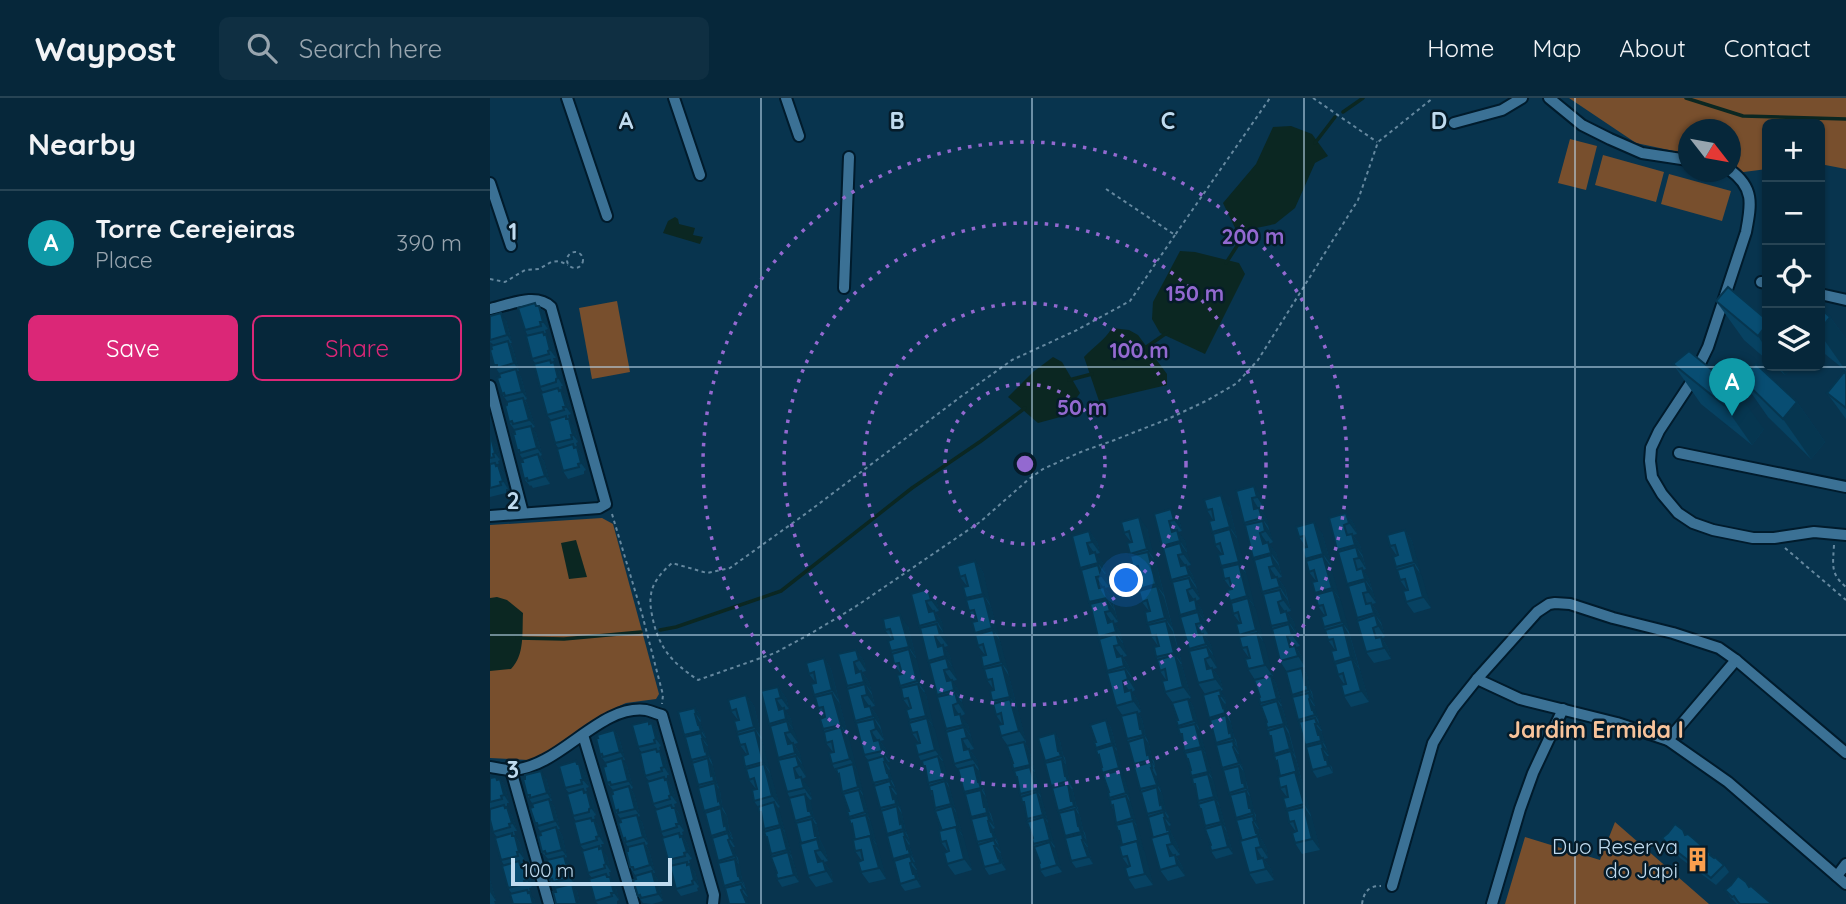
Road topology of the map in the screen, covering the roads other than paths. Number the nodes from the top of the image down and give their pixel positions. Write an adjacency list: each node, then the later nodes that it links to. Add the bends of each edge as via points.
1 (567, 98): 13 (street)
2 (674, 98): 10 (street)
3 (786, 98): 7 (street)
4 (1522, 98): 6 (street, via 1502,110)
5 (1549, 98): 9 (street, via 1582,125 1610,139 1642,153)
6 (1454, 123)
7 (799, 136)
8 (849, 157): 15 (street)
9 (1678, 158)
10 (699, 175)
11 (1741, 179): 24 (street, via 1749,192 1746,232 1708,347 1651,448 1652,477 1678,513 1713,530 1753,538 1814,532)
12 (490, 183): 14 (street)
13 (607, 216)
14 (511, 246)
15 (845, 288)
16 (1825, 296): 17 (street)
17 (1846, 300)
18 (490, 309): 22 (street, via 532,299 551,307 606,504)
19 (490, 386): 22 (street)
20 (1679, 453): 21 (street)
21 (1846, 487)
22 (523, 513): 23 (street)
23 (490, 516)
24 (1846, 535)
25 (1736, 660): 26 (street, via 1718,648 1673,633 1555,603 1537,612); 29 (street); 30 (street)
26 (1478, 679): 27 (street, via 1520,699); 36 (street, via 1452,709 1433,743)
27 (1563, 709): 29 (street); 40 (street, via 1520,808)
28 (583, 735): 32 (street, via 545,760); 38 (street); 39 (street, via 626,712 645,710 662,715)
29 (1668, 740): 34 (street, via 1728,782)
30 (1846, 753)
31 (490, 767): 32 (street)
32 (511, 770): 37 (street)
33 (1846, 864): 34 (street)
34 (1837, 876): 35 (street)
35 (1846, 884)
36 (1392, 886)
37 (549, 904)
38 (634, 904)
39 (713, 904)
40 (1492, 904)

